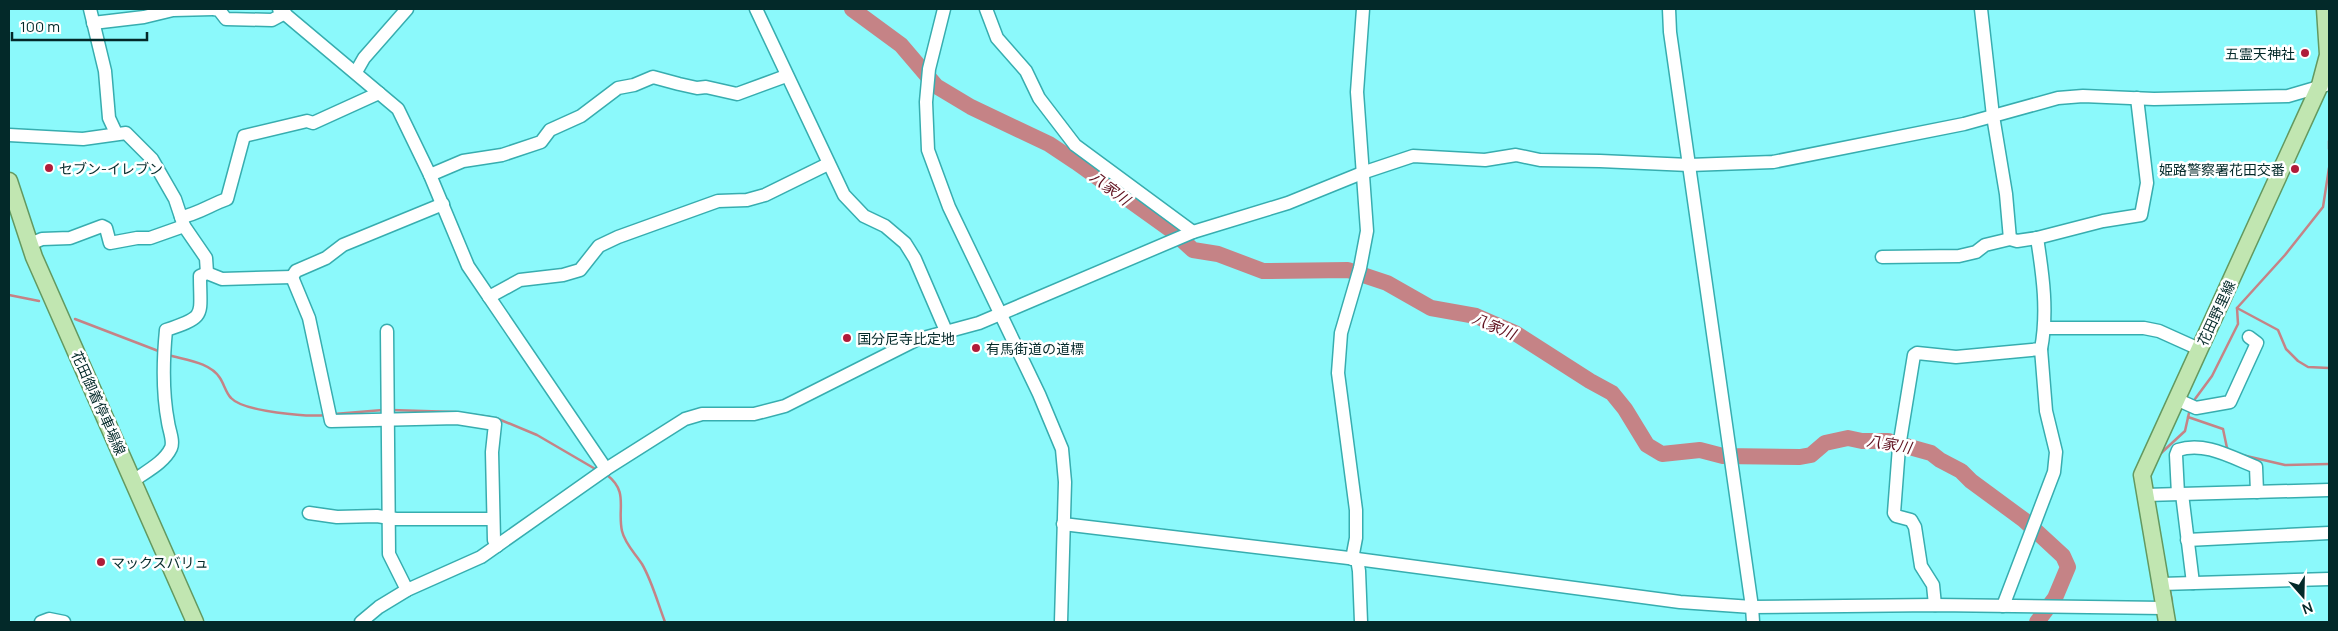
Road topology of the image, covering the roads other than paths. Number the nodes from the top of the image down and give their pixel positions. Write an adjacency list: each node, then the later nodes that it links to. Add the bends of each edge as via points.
1 (90, 9): 12 (street)
2 (213, 9): 11 (street, via 219,10 226,19 272,20); 12 (street, via 174,10)
3 (407, 9): 13 (street, via 364,58)
4 (756, 9): 14 (street)
5 (944, 9): 36 (street, via 929,69 926,102 928,150 949,207)
6 (986, 9): 28 (street, via 997,38 1026,71 1039,98 1075,145)
7 (1363, 9): 23 (street, via 1357,92)
8 (1669, 9): 22 (street)
9 (1981, 9): 18 (street)
10 (2325, 9): 15 (main road, 花田野里線, via 2328,55)
11 (282, 11): 13 (street)
12 (93, 23): 19 (street, via 105,71 110,118)
13 (356, 72): 16 (street)
14 (786, 76): 21 (street); 24 (street, via 737,94 653,77 618,88 580,116 550,130 541,142 502,155 463,161)
15 (2325, 84): 17 (street, via 2288,96); 42 (main road, 花田野里線)
16 (379, 93): 24 (street, via 398,109); 27 (street, via 313,124 307,121 244,136 227,199 207,206)
17 (2137, 98): 18 (street, via 2058,98); 29 (street, via 2147,183 2142,215)
18 (1993, 116): 22 (street, via 1773,162); 30 (street)
19 (116, 133): 20 (street, via 82,139); 27 (street, via 126,133 152,159 175,199)
20 (9, 134)
21 (828, 164): 35 (street, via 764,195 747,200 718,201 618,237 599,246 580,270 520,280); 39 (street, via 844,195 864,216 885,226 905,243)
22 (1689, 165): 23 (street, via 1540,160 1516,155 1485,160 1413,156); 65 (street)
23 (1362, 173): 28 (street, via 1288,202); 58 (street, via 1367,231 1341,333 1338,373 1356,510)
24 (430, 174): 26 (street)
25 (9, 181): 31 (main road, 花田御着停車場線)
26 (443, 204): 34 (street, via 343,245 326,258 296,271); 35 (street, via 468,266)
27 (182, 222): 31 (street, via 150,238 110,243 106,228 102,226 70,238 42,239); 33 (street, via 206,258)
28 (1193, 232): 36 (street)
29 (2037, 238): 30 (street); 37 (street, via 2044,284)
30 (2010, 239): 32 (street, via 1959,256)
31 (30, 244): 46 (main road, 花田御着停車場線)
32 (1882, 257)
33 (208, 273): 34 (street, via 222,279); 46 (street, via 200,276 200,312 194,320 166,330 162,364 172,444 170,451)
34 (292, 278): 44 (street, via 309,318 331,421)
35 (489, 297): 45 (street)
36 (1000, 315): 39 (street); 54 (street, via 1062,449 1065,482)
37 (2045, 328): 41 (street); 42 (street, via 2144,328 2159,331)
38 (387, 330): 44 (street)
39 (946, 331): 45 (street, via 916,340 785,406 754,414 702,414 685,419)
40 (2249, 337): 43 (street, via 2257,343 2230,402 2196,408)
41 (2041, 349): 63 (street, via 1956,357 1914,355 1899,447 1894,512 1896,516 1911,520 1921,566 1933,585); 64 (street, via 2046,411 2056,452 2054,472)
42 (2199, 349): 43 (main road, 花田野里線)
43 (2176, 399): 50 (main road, 花田野里線, via 2142,475)
44 (389, 419): 52 (street); 53 (street, via 458,418 495,424)
45 (606, 469): 57 (street)
46 (133, 481): 69 (main road, 花田御着停車場線)
47 (2329, 490): 48 (street)
48 (2257, 492): 49 (street); 49 (street, via 2256,467 2211,449 2188,447 2178,450 2176,455)
49 (2180, 494): 50 (street); 56 (street)
50 (2145, 495): 61 (main road, 花田野里線)
51 (309, 513): 52 (street, via 337,517)
52 (389, 517): 53 (street); 62 (street, via 389,554)
53 (493, 519): 57 (street)
54 (1063, 524): 58 (street); 71 (street)
55 (2329, 533): 56 (street)
56 (2187, 540): 60 (street)
57 (497, 546): 62 (street, via 481,557)
58 (1354, 559): 65 (street, via 1680,602); 72 (street, via 1359,571)
59 (2329, 579): 60 (street)
60 (2193, 583): 61 (street)
61 (2161, 584): 66 (main road, 花田野里線)
62 (407, 590): 70 (street)
63 (1935, 605): 64 (street); 65 (street)
64 (2003, 606): 66 (street)
65 (1752, 607): 73 (street)
66 (2166, 615)
67 (41, 622): 68 (street, via 49,619)
68 (64, 622)
69 (195, 622)
70 (361, 622)
71 (1062, 622)
72 (1361, 622)
73 (1753, 622)

